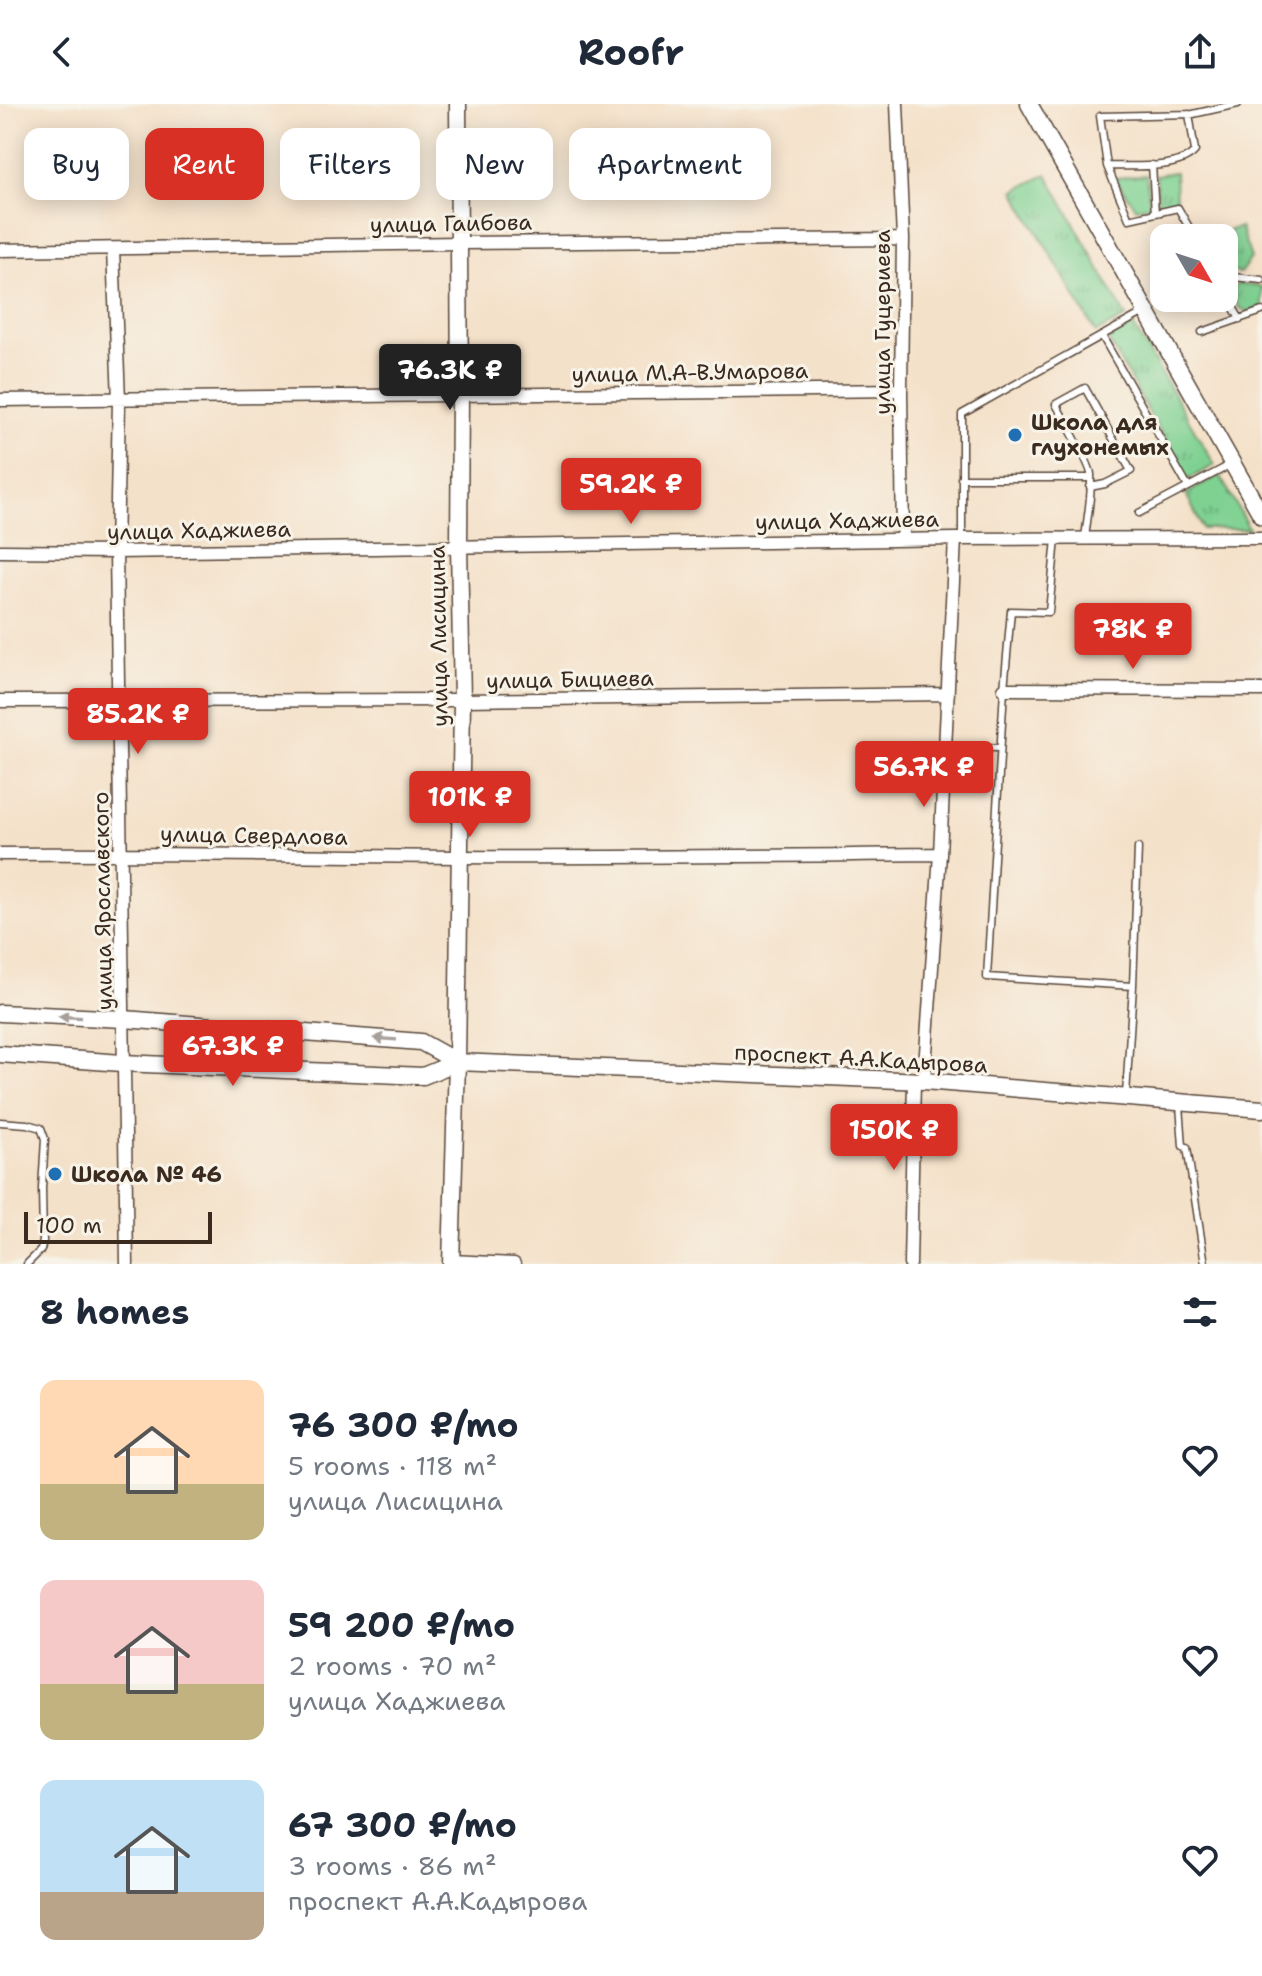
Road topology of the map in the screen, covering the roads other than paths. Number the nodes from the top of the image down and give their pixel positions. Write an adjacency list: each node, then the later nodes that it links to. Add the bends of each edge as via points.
1 (458, 104): 11 (street, улица Лисицина)
2 (897, 104): 10 (street, улица Гуцериева)
3 (1029, 104): 16 (street)
4 (1238, 104): 5 (lane)
5 (1189, 114): 6 (lane, via 1195,151 1177,162); 7 (lane, via 1100,116)
6 (1152, 165): 7 (lane); 8 (lane)
7 (1107, 166): 8 (lane, via 1129,219)
8 (1155, 213): 9 (lane, via 1178,208)
9 (1187, 224)
10 (903, 239): 11 (street, улица Гаибова); 22 (street, улица Гуцериева)
11 (460, 243): 12 (street, улица Гаибова); 23 (street, улица Лисицина)
12 (113, 249): 13 (street, улица Гаибова); 25 (street, улица Ярославского)
13 (0, 250)
14 (1238, 277): 15 (lane)
15 (1262, 280)
16 (1146, 311): 21 (lane); 26 (street)
17 (1262, 311): 19 (lane)
18 (1236, 312): 19 (lane)
19 (1240, 319): 20 (lane)
20 (1202, 332)
21 (1102, 336): 27 (lane, via 962,414); 30 (lane)
22 (901, 390): 23 (street, улица М.А-В.Умарова); 37 (street, улица Гуцериева)
23 (460, 394): 25 (street, улица М.А-В.Умарова); 38 (street, улица Лисицина)
24 (0, 400): 25 (street, улица М.А-В.Умарова)
25 (119, 400): 40 (street, улица Ярославского)
26 (1232, 464): 30 (lane); 32 (street)
27 (961, 478): 28 (lane); 34 (lane)
28 (1091, 478): 29 (lane); 29 (lane, via 1056,404 1085,388 1131,471)
29 (1090, 487): 36 (lane)
30 (1188, 487): 31 (lane)
31 (1139, 513)
32 (1262, 516)
33 (1262, 538): 36 (street, улица Хаджиева)
34 (958, 539): 35 (street, улица Хаджиева); 37 (street, улица Хаджиева); 43 (street)
35 (1056, 539): 36 (street, улица Хаджиева); 41 (lane, via 1049,612 1011,611)
36 (1085, 539)
37 (903, 540): 38 (street, улица Хаджиева)
38 (459, 546): 40 (street, улица Хаджиева); 45 (street, улица Лисицина)
39 (0, 551): 40 (street, улица Хаджиева)
40 (116, 552): 44 (street, улица Ярославского)
41 (1004, 689): 42 (street); 48 (lane)
42 (1262, 690)
43 (948, 694): 45 (street, улица Бициева); 47 (street)
44 (119, 700): 45 (street, улица Бициева); 46 (street, улица Бициева); 50 (street, улица Ярославского)
45 (462, 700): 53 (street, улица Лисицина)
46 (0, 701)
47 (946, 747): 48 (lane); 52 (street)
48 (1000, 748): 54 (lane, via 987,977)
49 (1138, 848): 54 (lane)
50 (121, 853): 51 (street, улица Свердлова); 53 (street, улица Свердлова); 56 (street, улица Ярославского)
51 (0, 854)
52 (940, 854): 53 (street, улица Свердлова); 60 (street)
53 (461, 857): 58 (street, улица Лисицина)
54 (1133, 986): 61 (lane)
55 (0, 1013): 56 (street, проспект А.А.Кадырова, one-way to 55)
56 (124, 1019): 58 (street, проспект А.А.Кадырова, one-way to 56, via 421,1042); 59 (street, улица Ярославского)
57 (0, 1054): 59 (street, проспект А.А.Кадырова)
58 (457, 1062): 59 (street, проспект А.А.Кадырова, via 423,1076); 60 (street, проспект А.А.Кадырова); 65 (street, улица Лисицина)
59 (122, 1063): 67 (street, улица Ярославского)
60 (919, 1081): 61 (street, проспект А.А.Кадырова); 69 (street)
61 (1125, 1096): 62 (street, проспект А.А.Кадырова)
62 (1180, 1102): 63 (street, проспект А.А.Кадырова); 70 (lane)
63 (1262, 1109)
64 (0, 1122): 66 (lane, via 41,1128 45,1139 43,1241)
65 (451, 1262): 68 (street)
66 (27, 1264)
67 (127, 1264)
68 (514, 1264)
69 (910, 1264)
70 (1205, 1264)

